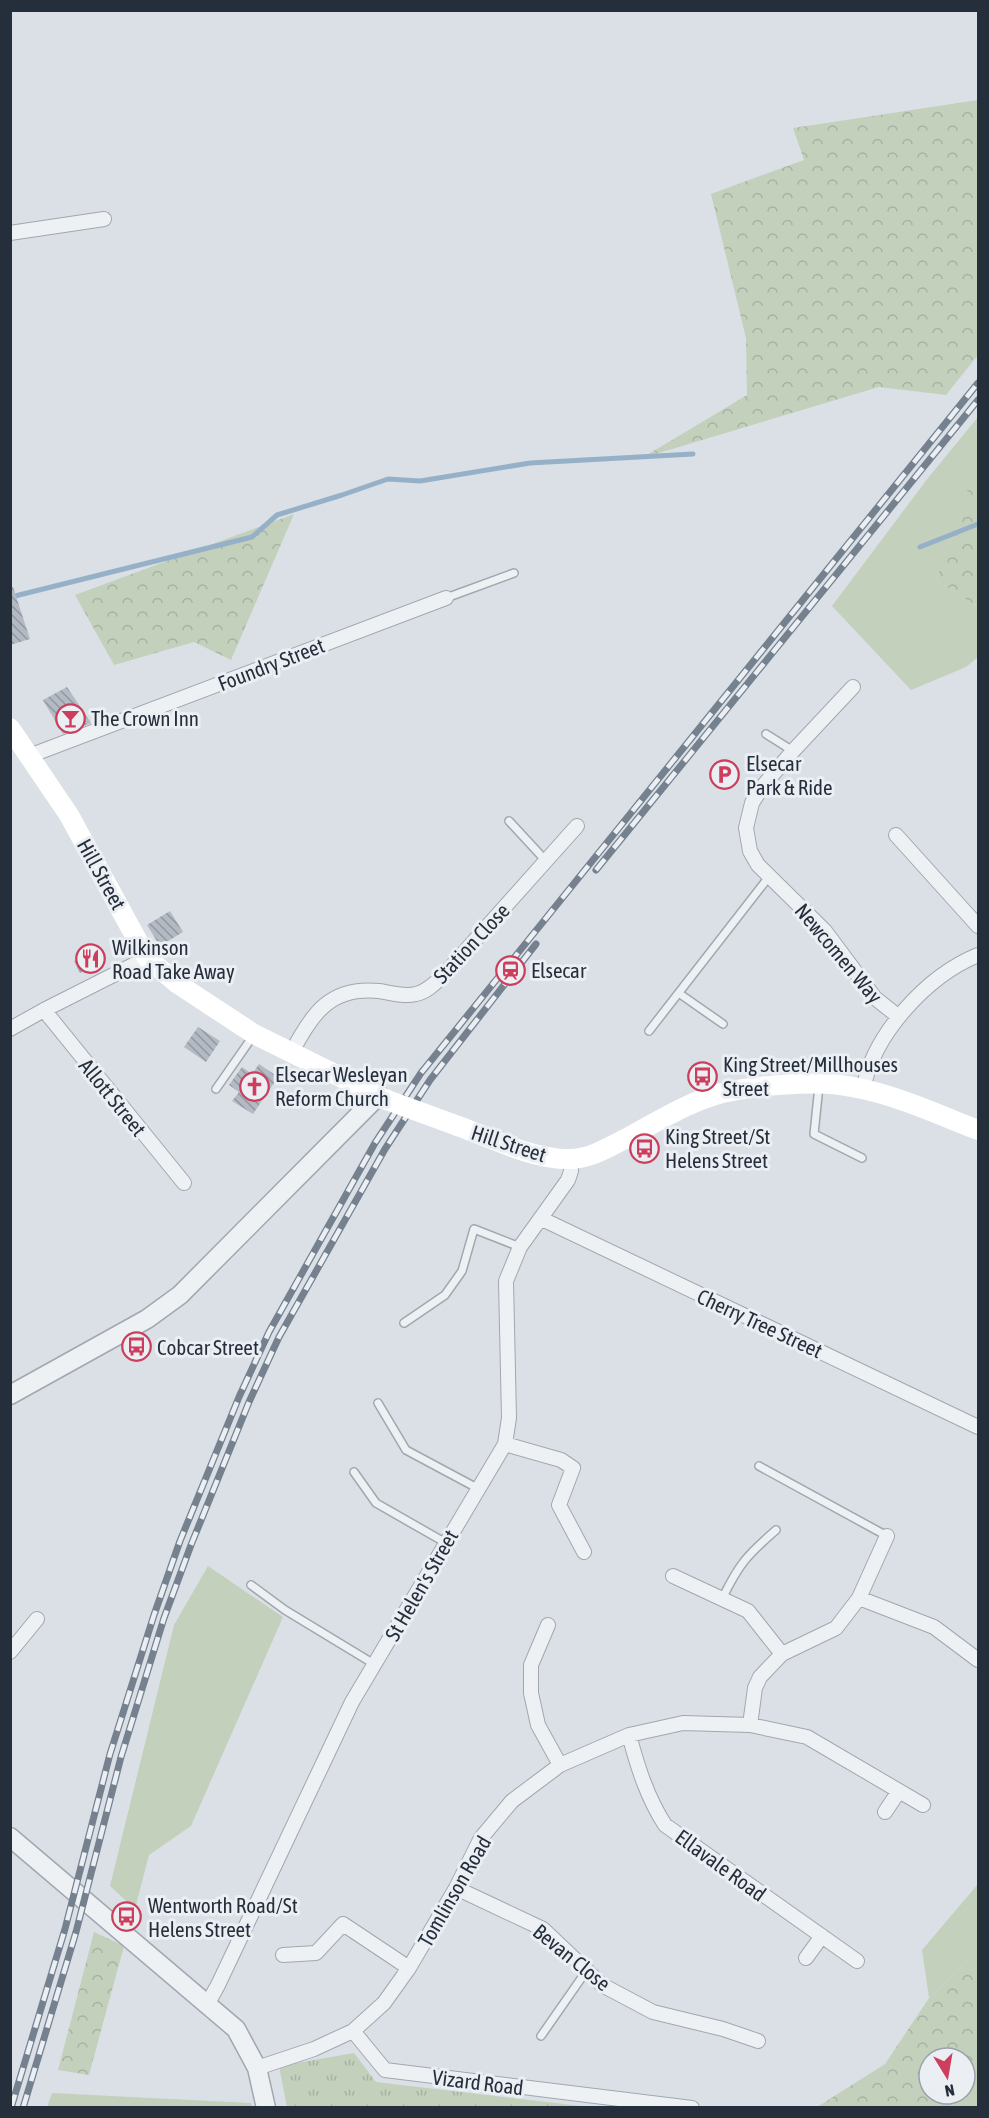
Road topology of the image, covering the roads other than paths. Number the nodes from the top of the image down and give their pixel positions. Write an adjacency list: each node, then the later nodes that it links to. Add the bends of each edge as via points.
1 (104, 219): 2 (street)
2 (10, 233)
3 (513, 573): 4 (lane)
4 (446, 598): 9 (street, Foundry Street)
5 (853, 687): 8 (street, Newcomen Way)
6 (10, 728): 9 (main road, Hill Street)
7 (766, 734): 8 (lane)
8 (793, 752): 14 (street, Newcomen Way, via 762,787 748,815 750,851)
9 (29, 756): 17 (main road, Hill Street, via 69,815)
10 (509, 821): 13 (lane)
11 (577, 826): 13 (street, Station Close)
12 (896, 835): 15 (street)
13 (546, 861): 25 (street, Station Close, via 429,988 409,995 366,990 340,995 312,1016)
14 (768, 878): 18 (lane); 20 (street, Newcomen Way, via 825,931 875,998)
15 (978, 926)
16 (978, 955): 20 (street, via 949,971)
17 (147, 958): 19 (street); 24 (main road, Hill Street, via 178,984)
18 (680, 994): 21 (lane); 23 (lane)
19 (44, 1010): 22 (street); 33 (street, Allott Street)
20 (899, 1017): 28 (street, via 872,1060)
21 (723, 1024)
22 (10, 1029)
23 (649, 1031)
24 (254, 1034): 25 (main road, Hill Street); 27 (lane)
25 (292, 1052): 29 (main road, Hill Street)
26 (819, 1084): 28 (main road); 31 (lane, via 814,1134); 32 (main road, via 745,1089 702,1099 599,1152)
27 (216, 1089)
28 (863, 1090): 30 (main road)
29 (383, 1098): 32 (main road, Hill Street, bridge, via 528,1151); 37 (street, via 180,1295 147,1319)
30 (978, 1130)
31 (862, 1158)
32 (571, 1159): 34 (street, St Helen's Street, via 568,1180)
33 (184, 1183)
34 (542, 1219): 35 (street, St Helen's Street); 39 (street, Cherry Tree Street)
35 (520, 1247): 36 (lane, via 474,1229 462,1270 445,1294); 40 (street, St Helen's Street, via 506,1281 509,1418)
36 (404, 1323)
37 (10, 1395)
38 (378, 1403): 43 (lane, via 406,1450)
39 (978, 1426)
40 (505, 1444): 43 (street, St Helen's Street); 47 (street, via 561,1460 573,1468 560,1505)
41 (759, 1466): 45 (lane)
42 (354, 1472): 46 (lane, via 376,1503)
43 (477, 1488): 46 (street, St Helen's Street)
44 (776, 1530): 51 (lane, via 749,1553)
45 (887, 1536): 50 (street)
46 (446, 1543): 57 (street, St Helen's Street)
47 (584, 1552)
48 (673, 1576): 51 (street)
49 (251, 1585): 57 (lane)
50 (859, 1598): 55 (street, via 836,1628); 56 (street, via 934,1627)
51 (722, 1599): 55 (street, via 748,1611)
52 (37, 1619): 54 (street)
53 (548, 1625): 60 (street, via 531,1665 531,1693 538,1725)
54 (10, 1652)
55 (782, 1654): 58 (street, via 755,1688)
56 (978, 1660)
57 (374, 1664): 72 (street, St Helen's Street, via 352,1702)
58 (750, 1725): 59 (street, Tomlinson Road, via 682,1724); 61 (street, Tomlinson Road, via 807,1737)
59 (629, 1735): 60 (street, Tomlinson Road); 66 (street, Ellavale Road, via 651,1803 665,1825)
60 (560, 1765): 65 (street, Tomlinson Road, via 513,1801 487,1830)
61 (899, 1791): 62 (street, Tomlinson Road); 63 (street)
62 (923, 1805)
63 (885, 1812)
64 (10, 1837): 72 (street)
65 (456, 1888): 70 (street, Tomlinson Road); 71 (street, Bevan Close, via 543,1929)
66 (822, 1936): 68 (street); 69 (street, Ellavale Road)
67 (283, 1955): 70 (street, via 316,1953 343,1924)
68 (806, 1958)
69 (857, 1961)
70 (409, 1968): 73 (street, Tomlinson Road, via 384,2002)
71 (587, 1970): 74 (lane); 75 (street, Bevan Close, via 602,1985 653,2012)
72 (208, 2003): 76 (street, via 236,2029)
73 (353, 2031): 76 (street, Tomlinson Road); 78 (street, Vizard Road, via 385,2070)
74 (541, 2036)
75 (758, 2042)
76 (256, 2068): 77 (street)
77 (266, 2108)
78 (692, 2108)

